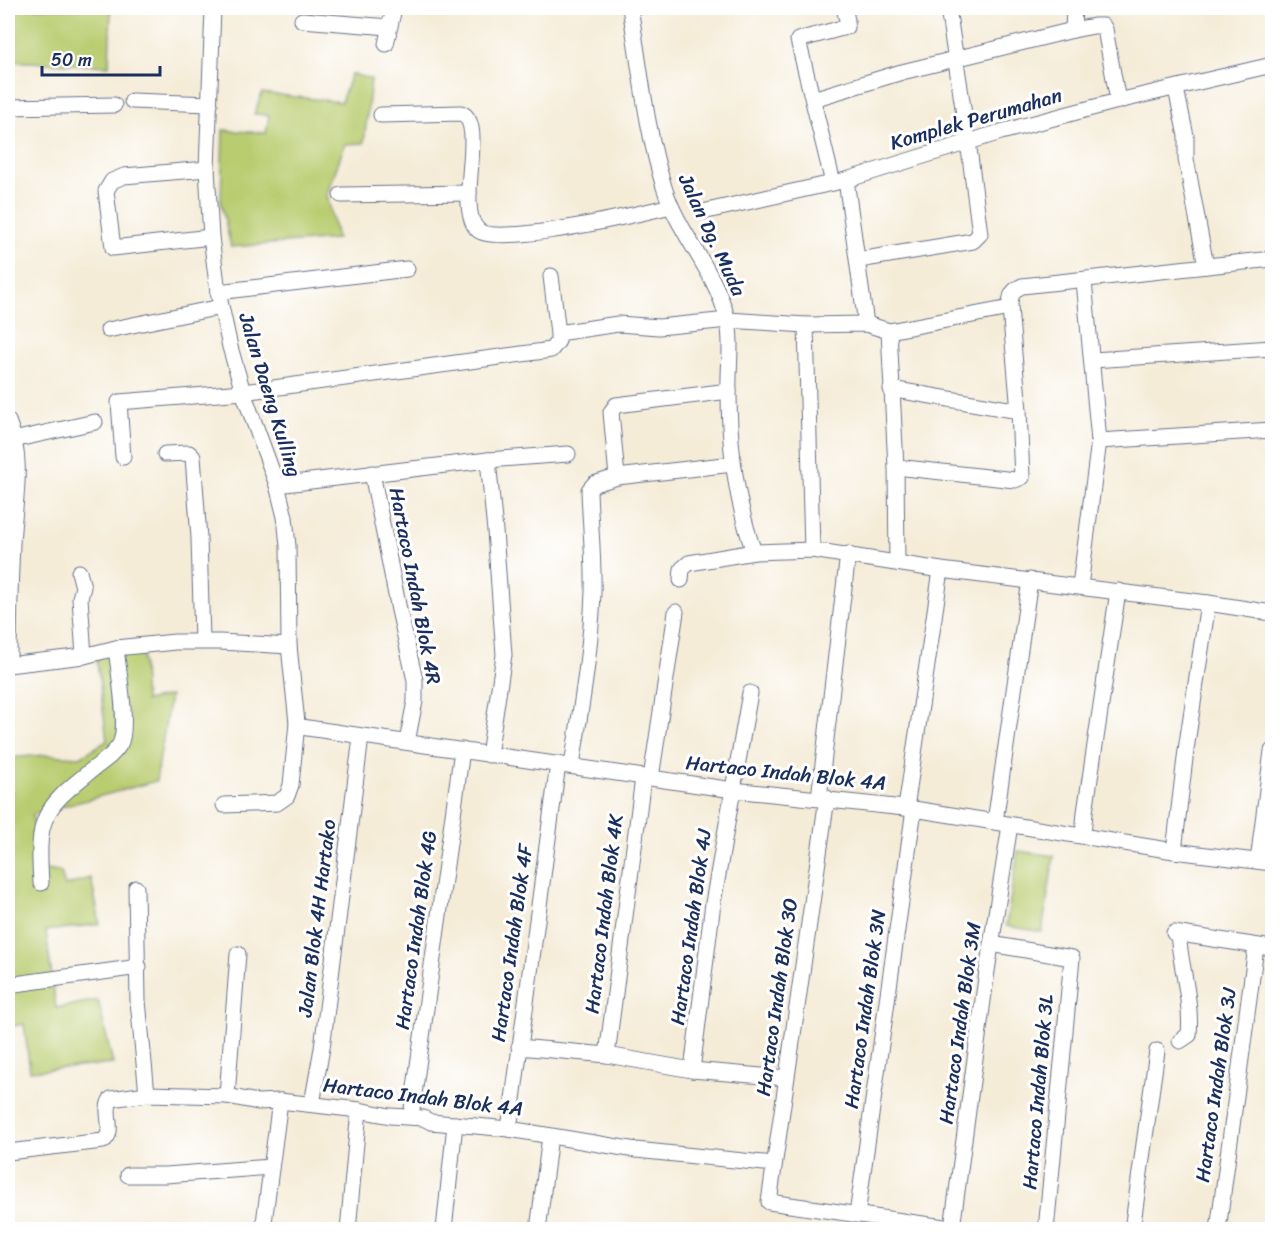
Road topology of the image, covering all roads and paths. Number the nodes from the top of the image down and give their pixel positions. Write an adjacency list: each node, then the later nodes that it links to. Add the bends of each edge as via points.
1 (213, 8): 17 (street, Jalan Daeng Kulling)
2 (394, 8): 8 (street)
3 (630, 8): 26 (street, Jalan Dg. Muda, via 652,140)
4 (844, 8): 14 (street, via 846,27 798,40)
5 (948, 8): 11 (street)
6 (1074, 8): 9 (street)
7 (302, 20): 8 (street)
8 (389, 27): 10 (street)
9 (1073, 30): 11 (street); 15 (street, via 1103,26)
10 (386, 44)
11 (956, 58): 14 (street); 21 (street)
12 (1272, 65): 13 (street, Komplek Perumahan)
13 (1176, 88): 15 (street, Komplek Perumahan); 31 (street)
14 (813, 99): 23 (street)
15 (1118, 101): 21 (street, Komplek Perumahan)
16 (132, 102): 17 (street)
17 (210, 104): 22 (street, Jalan Daeng Kulling)
18 (114, 105): 19 (street)
19 (8, 107)
20 (381, 116): 24 (street, via 467,115 472,137)
21 (968, 141): 23 (street, Komplek Perumahan); 30 (street, via 979,236 973,241)
22 (207, 169): 28 (street, Jalan Daeng Kulling); 28 (street, via 124,176 112,181 106,191 114,248)
23 (840, 182): 27 (street, Komplek Perumahan); 30 (street)
24 (469, 193): 25 (street); 26 (street, via 475,227 487,236 503,237 621,218)
25 (341, 195)
26 (671, 206): 37 (street, Jalan Dg. Muda, via 720,296)
27 (707, 211)
28 (211, 237): 35 (street, Jalan Daeng Kulling)
29 (1272, 259): 31 (street)
30 (859, 260): 38 (street)
31 (1206, 266): 34 (street)
32 (407, 270): 35 (street)
33 (551, 276): 42 (street)
34 (1084, 280): 36 (street, via 1022,286 1010,296); 44 (street)
35 (219, 300): 40 (street); 47 (street, Jalan Daeng Kulling)
36 (1010, 308): 41 (street); 48 (street)
37 (728, 320): 39 (street); 42 (street, via 659,327 618,324); 46 (street, Jalan Dg. Muda)
38 (866, 324): 39 (street); 41 (street)
39 (806, 325): 63 (street)
40 (108, 330)
41 (889, 331): 45 (street)
42 (558, 333): 47 (street, via 555,347 546,352)
43 (1272, 348): 44 (street)
44 (1093, 360): 53 (street)
45 (891, 389): 48 (street); 59 (street)
46 (729, 391): 58 (street, Jalan Dg. Muda); 61 (street, via 616,405 611,412)
47 (243, 393): 56 (street, via 119,402); 62 (street, Jalan Daeng Kulling)
48 (1019, 411): 59 (street, via 1022,477 1015,480)
49 (8, 421): 52 (street)
50 (95, 422): 52 (street)
51 (1272, 430): 53 (street)
52 (14, 440): 80 (street, via 19,471)
53 (1099, 441): 71 (street)
54 (165, 454): 76 (street, via 193,456)
55 (568, 454): 57 (street)
56 (123, 457)
57 (488, 460): 60 (street); 87 (street, via 504,655)
58 (733, 465): 61 (street); 64 (street, Jalan Dg. Muda, via 745,528)
59 (896, 467): 66 (street)
60 (372, 473): 62 (street); 84 (street, Hartaco Indah Blok 4R, via 415,680 415,701)
61 (617, 477): 88 (street, via 594,484 589,490 593,572 589,656)
62 (277, 485): 77 (street, Jalan Daeng Kulling, via 288,546)
63 (812, 550): 64 (street); 65 (street)
64 (754, 552): 69 (street, via 689,563 682,569)
65 (848, 554): 66 (street); 91 (street, Hartaco Indah Blok 3O)
66 (897, 563): 67 (street)
67 (941, 570): 70 (street); 93 (street, Hartaco Indah Blok 3N)
68 (79, 572): 79 (street, via 83,587)
69 (681, 580)
70 (1030, 580): 71 (street); 94 (street, Hartaco Indah Blok 3M)
71 (1080, 586): 72 (street)
72 (1118, 591): 73 (street); 95 (street)
73 (1208, 603): 75 (street); 96 (street)
74 (676, 612): 89 (street, Hartaco Indah Blok 4K)
75 (1272, 613)
76 (202, 641): 77 (street); 78 (street)
77 (289, 646): 82 (street, Jalan Daeng Kulling)
78 (116, 648): 79 (street); 98 (street, via 124,723 120,744 60,796 46,815 39,847)
79 (84, 656): 80 (street)
80 (8, 665)
81 (750, 693): 90 (street, Hartaco Indah Blok 4J)
82 (297, 723): 83 (street, Hartaco Indah Blok 4A, via 301,727); 92 (street, Jalan Daeng Kulling, via 287,796 277,803)
83 (361, 737): 84 (street, Hartaco Indah Blok 4A); 115 (street, Jalan Blok 4H Hartako)
84 (406, 742): 85 (street, Hartaco Indah Blok 4A)
85 (462, 750): 87 (street, Hartaco Indah Blok 4A); 117 (street, Hartaco Indah Blok 4G)
86 (1272, 751): 97 (street)
87 (489, 755): 88 (street, Hartaco Indah Blok 4A)
88 (565, 764): 89 (street, Hartaco Indah Blok 4A); 107 (street, Hartaco Indah Blok 4F)
89 (647, 778): 90 (street, Hartaco Indah Blok 4A); 109 (street, Hartaco Indah Blok 4K)
90 (734, 790): 91 (street, Hartaco Indah Blok 4A); 110 (street, Hartaco Indah Blok 4J, via 713,903)
91 (823, 798): 93 (street, Hartaco Indah Blok 4A); 111 (street, Hartaco Indah Blok 3O)
92 (224, 805)
93 (910, 808): 94 (street, Hartaco Indah Blok 4A); 125 (street, Hartaco Indah Blok 3N)
94 (1002, 823): 95 (street, Hartaco Indah Blok 4A); 100 (street, Hartaco Indah Blok 3M)
95 (1083, 835): 96 (street, Hartaco Indah Blok 4A)
96 (1174, 851): 97 (street, Hartaco Indah Blok 4A)
97 (1265, 862)
98 (41, 883)
99 (136, 888): 104 (street)
100 (991, 944): 126 (street, Hartaco Indah Blok 3M); 131 (street, Hartaco Indah Blok 3L, via 1072,958)
101 (1256, 947): 102 (street); 106 (street, via 1176,934 1191,1015 1189,1035); 133 (street, Hartaco Indah Blok 3J)
102 (1272, 948)
103 (238, 954): 113 (street)
104 (139, 967): 105 (street); 112 (street, via 138,1001)
105 (8, 985)
106 (1180, 1041)
107 (519, 1047): 109 (street); 119 (street, Hartaco Indah Blok 4F)
108 (1157, 1051): 132 (street)
109 (607, 1055): 110 (street)
110 (692, 1070): 111 (street)
111 (786, 1078): 122 (street, Hartaco Indah Blok 3O)
112 (147, 1094): 113 (street, Hartaco Indah Blok 4A); 121 (street, Hartaco Indah Blok 4A, via 108,1102 110,1131 103,1141)
113 (227, 1096): 114 (street, Hartaco Indah Blok 4A, via 258,1102)
114 (280, 1101): 115 (street, Hartaco Indah Blok 4A); 123 (street)
115 (312, 1104): 116 (street, Hartaco Indah Blok 4A)
116 (359, 1110): 117 (street, Hartaco Indah Blok 4A); 128 (street)
117 (411, 1116): 118 (street, Hartaco Indah Blok 4A)
118 (455, 1124): 119 (street, Hartaco Indah Blok 4A); 129 (street)
119 (509, 1129): 120 (street, Hartaco Indah Blok 4A)
120 (550, 1136): 122 (street, Hartaco Indah Blok 4A, via 636,1150); 130 (street)
121 (8, 1152)
122 (774, 1164): 125 (street, Hartaco Indah Blok 3O, via 769,1202)
123 (272, 1167): 124 (street); 127 (street)
124 (128, 1175)
125 (857, 1215): 126 (street)
126 (958, 1229)
127 (263, 1230)
128 (348, 1230)
129 (444, 1230)
130 (538, 1230)
131 (1046, 1230)
132 (1132, 1230)
133 (1218, 1230)

